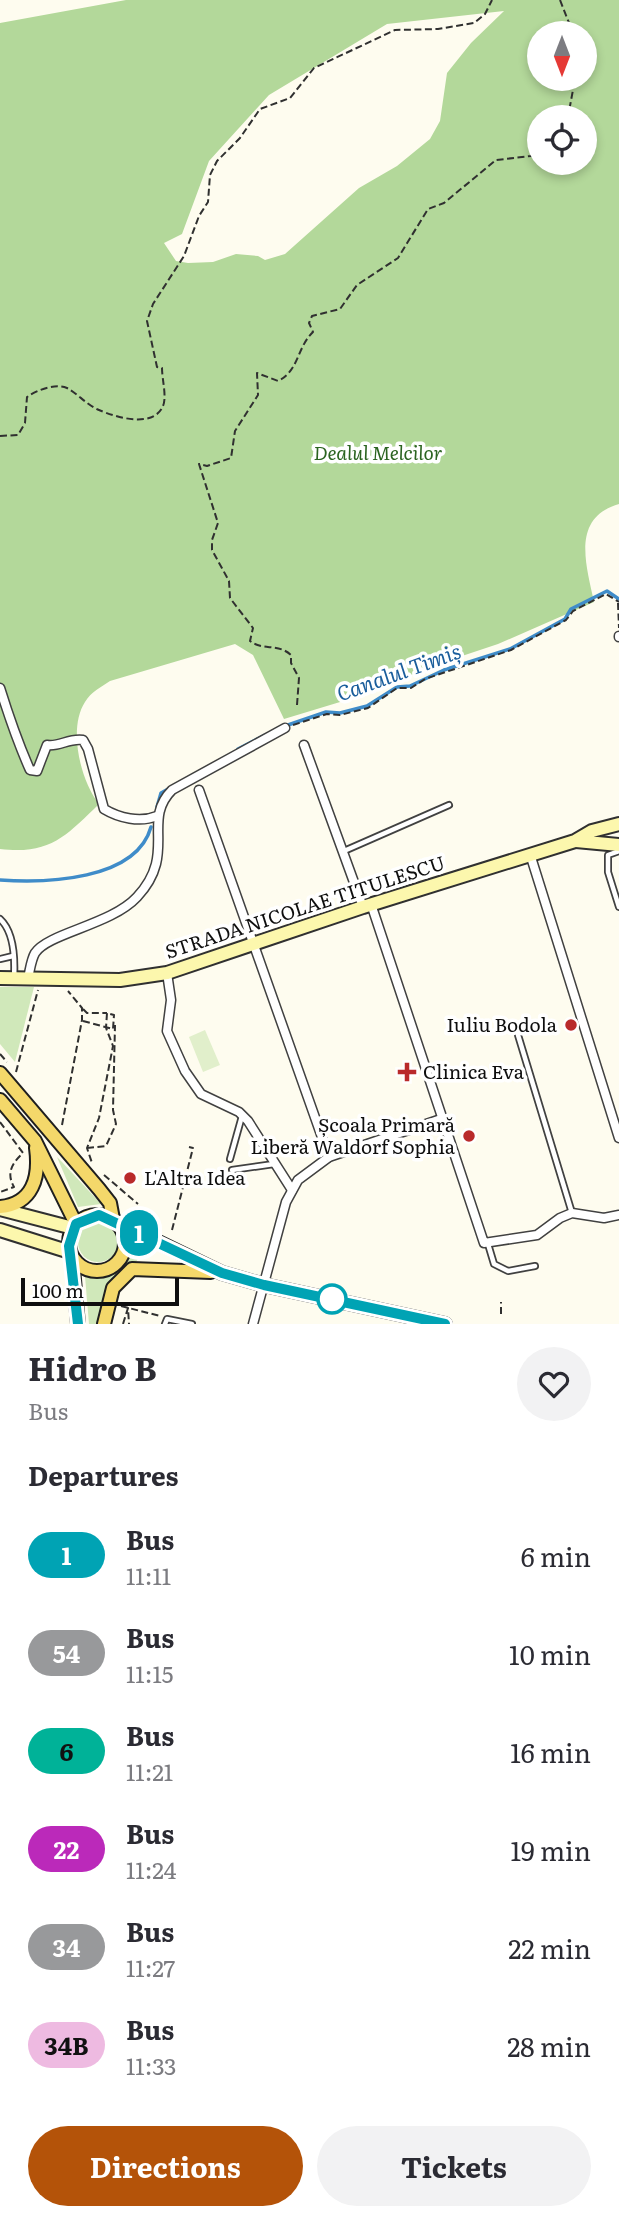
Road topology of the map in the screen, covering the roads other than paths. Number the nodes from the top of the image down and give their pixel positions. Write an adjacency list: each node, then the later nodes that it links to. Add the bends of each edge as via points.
1 (0, 688): 6 (street, via 16,743 25,752 30,770 41,766 47,746 83,740 104,809 122,817)
2 (285, 727): 6 (street, via 172,790)
3 (304, 745): 11 (street)
4 (199, 790): 16 (street)
5 (449, 805): 11 (lane)
6 (157, 816): 21 (street, via 160,852 151,880 120,913 41,946)
7 (619, 824): 8 (street, STRADA NICOLAE TITULESCU)
8 (575, 841): 9 (street, STRADA NICOLAE TITULESCU); 12 (street, STRADA NICOLAE TITULESCU)
9 (619, 845)
10 (619, 851): 14 (lane, via 608,855 608,872)
11 (343, 852): 13 (street)
12 (530, 854): 13 (street, STRADA NICOLAE TITULESCU); 27 (street)
13 (367, 905): 16 (street, STRADA NICOLAE TITULESCU); 26 (street)
14 (619, 907)
15 (0, 919): 17 (lane, via 7,927)
16 (256, 944): 19 (street, STRADA NICOLAE TITULESCU); 29 (street)
17 (13, 956): 18 (lane); 21 (lane)
18 (0, 958)
19 (167, 973): 21 (street, STRADA NICOLAE TITULESCU, via 120,980); 25 (street, via 171,1000 167,1031 175,1053 201,1094)
20 (0, 978): 21 (street, STRADA NICOLAE TITULESCU)
21 (21, 978)
22 (518, 1035): 35 (lane)
23 (0, 1073): 37 (main road, via 110,1203)
24 (0, 1100): 28 (main road)
25 (243, 1115): 30 (lane); 31 (street)
26 (440, 1119): 29 (street); 40 (street)
27 (619, 1138)
28 (35, 1141): 34 (main road, via 38,1164 33,1187 20,1202); 38 (main road)
29 (329, 1157): 33 (street, via 308,1170)
30 (230, 1159)
31 (275, 1164): 32 (lane); 33 (street)
32 (232, 1170)
33 (292, 1190): 44 (street)
34 (0, 1208): 38 (street)
35 (572, 1213): 36 (street, via 604,1218); 40 (street, via 537,1235)
36 (619, 1215)
37 (115, 1221): 38 (main road, via 89,1216); 41 (main road, via 125,1241 114,1266 87,1269); 43 (main road)
38 (74, 1226): 41 (main road)
39 (0, 1230): 41 (street)
40 (486, 1244): 42 (lane, via 494,1264 509,1271)
41 (71, 1254): 47 (main road)
42 (535, 1266)
43 (222, 1273): 44 (main road); 48 (main road, via 131,1269 113,1288)
44 (264, 1285): 46 (main road); 50 (street)
45 (166, 1321): 49 (lane)
46 (436, 1323)
47 (78, 1324)
48 (104, 1324)
49 (192, 1324)
50 (253, 1324)

